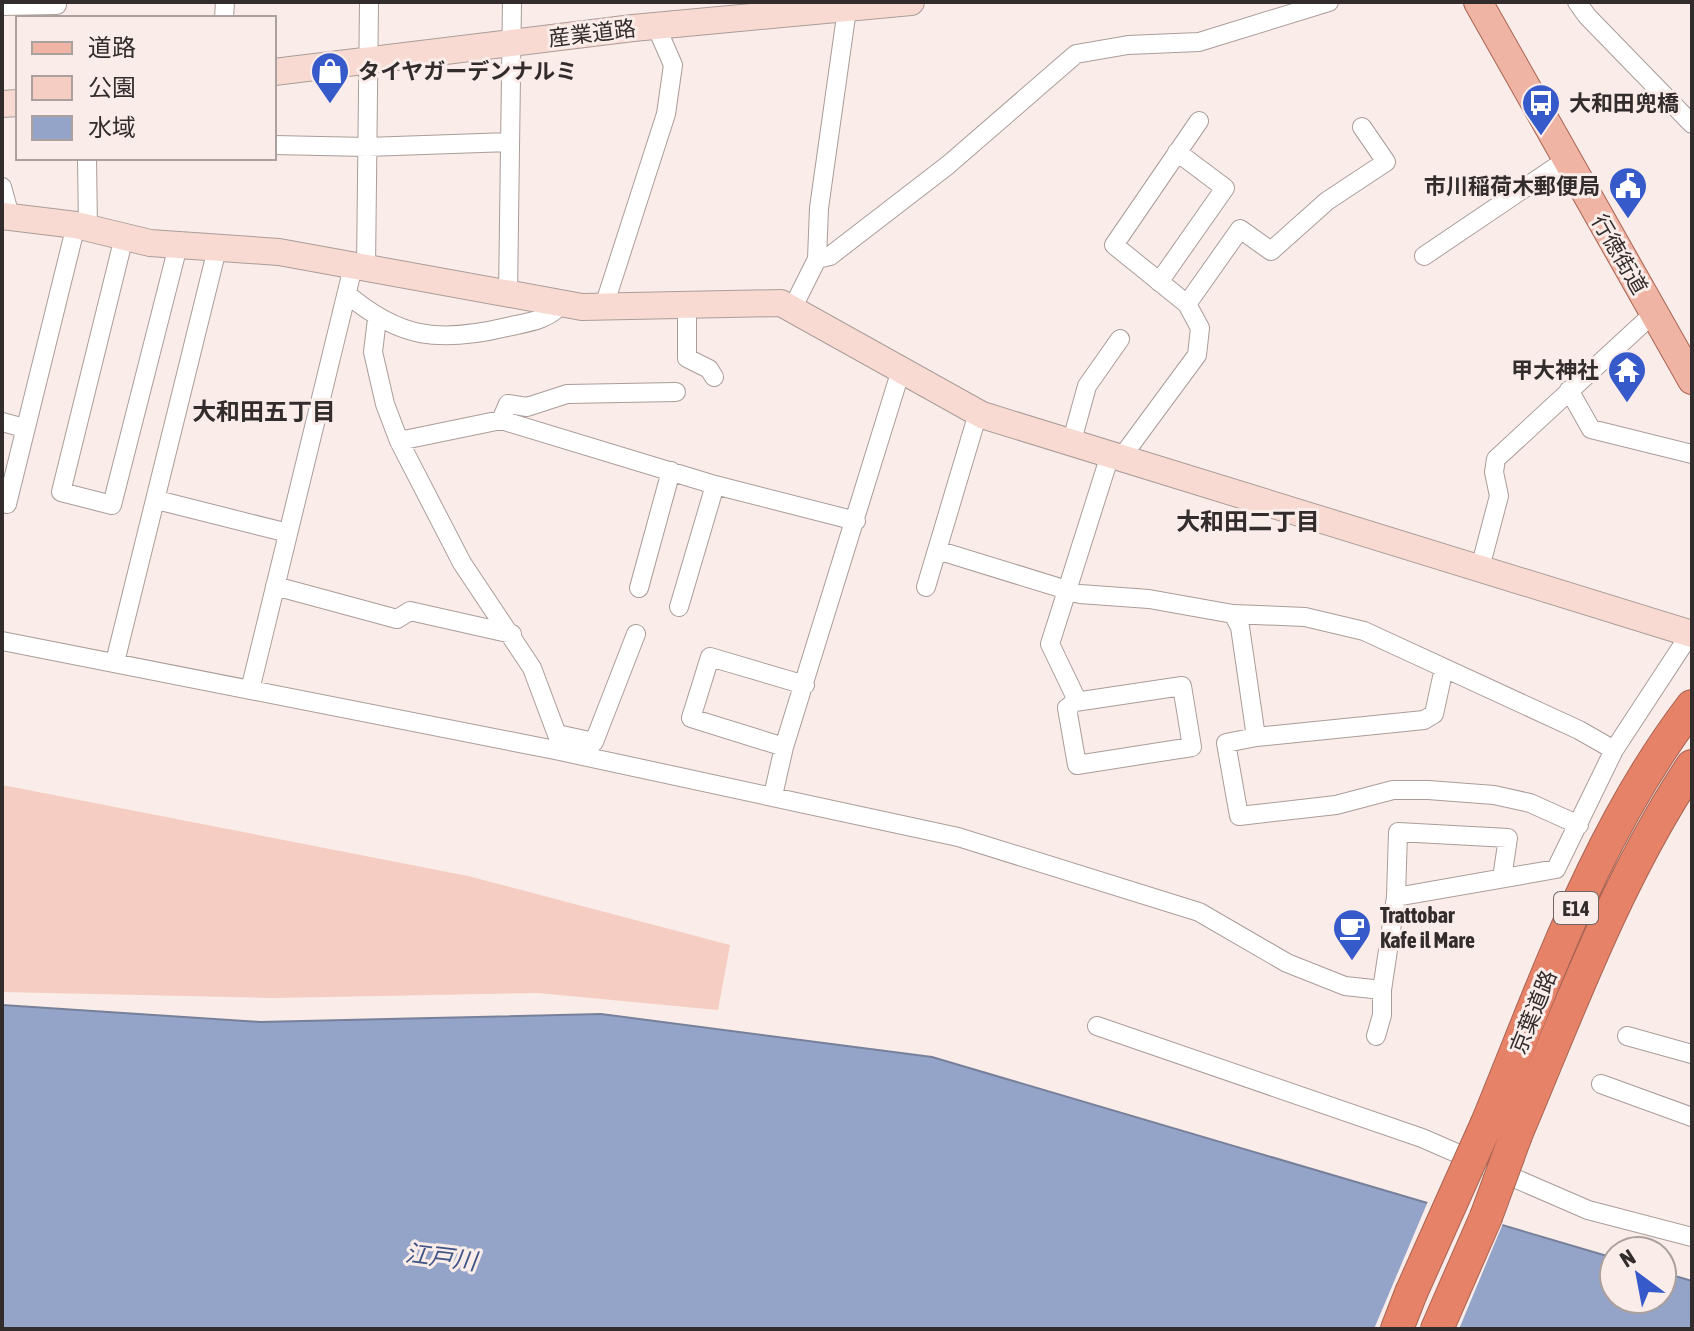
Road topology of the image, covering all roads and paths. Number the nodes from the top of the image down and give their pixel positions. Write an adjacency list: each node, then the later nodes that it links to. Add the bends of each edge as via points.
1 (369, 2): 13 (street)
2 (512, 2): 12 (street)
3 (911, 2): 9 (street, 産業道路)
4 (1329, 2): 31 (street, via 1199,42 1076,54 948,165 830,256)
5 (1478, 2): 23 (main road, 行徳街道)
6 (1577, 2): 16 (street)
7 (57, 5): 8 (street)
8 (2, 6)
9 (848, 6): 10 (street, 産業道路); 31 (street, via 819,208)
10 (787, 8): 11 (street, 産業道路)
11 (656, 26): 12 (street, 産業道路); 39 (street, via 673,65 666,114)
12 (512, 43): 13 (street, 産業道路); 18 (street)
13 (369, 60): 14 (street, 産業道路); 20 (street)
14 (276, 72)
15 (1199, 121): 21 (street)
16 (1692, 124)
17 (1362, 127): 38 (street, via 1386,162 1327,201 1271,251 1240,229)
18 (510, 142): 20 (street); 35 (street)
19 (276, 145): 20 (street)
20 (367, 147): 32 (street)
21 (1177, 152): 33 (street, via 1114,245); 33 (street, via 1225,188)
22 (87, 160): 26 (street)
23 (1566, 160): 30 (street); 41 (main road, 行徳街道)
24 (2, 187): 25 (street)
25 (6, 216): 26 (street)
26 (82, 227): 27 (street); 52 (street)
27 (124, 237): 28 (street); 28 (street, via 61,492 112,505)
28 (178, 246): 29 (street)
29 (217, 249): 32 (street, via 279,252); 60 (street)
30 (1424, 256)
31 (817, 259): 40 (street)
32 (359, 268): 34 (street); 35 (street)
33 (1159, 282): 38 (street)
34 (347, 294): 42 (street); 62 (street)
35 (508, 295): 37 (street)
36 (687, 303): 39 (street); 40 (street, via 762,301); 45 (street, via 687,358)
37 (562, 304): 39 (street); 42 (street, via 550,317 459,336 437,337)
38 (1187, 304): 56 (street, via 1200,328 1197,355)
39 (604, 306)
40 (793, 307): 44 (street)
41 (1654, 313): 46 (main road, 行徳街道); 47 (street)
42 (377, 319): 53 (street, via 373,352)
43 (1120, 339): 54 (street, via 1087,386)
44 (901, 370): 49 (street); 61 (street)
45 (714, 377)
46 (1692, 380)
47 (1569, 390): 55 (street, via 1591,429); 64 (street, via 1496,459 1499,496)
48 (676, 392): 50 (street, via 567,394 527,407 508,404)
49 (978, 413): 54 (street); 63 (street)
50 (501, 420): 53 (street); 57 (street)
51 (2, 422): 52 (street)
52 (24, 428): 59 (street)
53 (399, 441): 71 (street, via 462,563)
54 (1071, 444): 56 (street)
55 (1692, 454)
56 (1115, 456): 64 (street); 68 (street)
57 (671, 471): 58 (street); 67 (street)
58 (715, 485): 61 (street); 69 (street)
59 (7, 491)
60 (157, 500): 62 (street); 75 (street)
61 (856, 521): 77 (street)
62 (288, 533): 65 (street)
63 (937, 550): 66 (street); 68 (street)
64 (1480, 568): 73 (street)
65 (275, 586): 71 (street, via 397,619 410,611); 78 (street)
66 (926, 587)
67 (639, 588)
68 (1067, 589): 70 (street); 79 (street, via 1050,644)
69 (679, 607)
70 (1233, 614): 76 (street, via 1305,617 1352,627); 81 (street, via 1240,627)
71 (512, 634): 82 (street, via 532,668)
72 (636, 634): 82 (street, via 594,742)
73 (1691, 634): 84 (street)
74 (2, 641): 75 (street)
75 (115, 662): 78 (street)
76 (1444, 668): 81 (street, via 1434,714 1424,720); 84 (street)
77 (805, 685): 83 (street); 83 (street, via 710,657 691,718)
78 (250, 690): 82 (street)
79 (1075, 702): 79 (street, via 1067,708 1077,765 1192,747 1182,686)
80 (1692, 706): 97 (highway, 京葉道路 / E14, via 1611,833)
81 (1256, 737): 87 (street, via 1226,743 1239,816 1336,805 1393,790 1428,790 1530,803)
82 (556, 742): 90 (street, via 958,837 1199,912 1287,963 1345,986)
83 (784, 747): 86 (street)
84 (1614, 750): 87 (street)
85 (1692, 766): 97 (highway, 京葉道路 / E14, via 1641,851)
86 (774, 791)
87 (1579, 825): 88 (street, via 1556,869)
88 (1502, 878): 89 (street); 89 (street, via 1508,838 1398,832)
89 (1396, 897): 90 (street)
90 (1382, 990): 92 (street)
91 (1097, 1026): 98 (street, via 1422,1138 1588,1210)
92 (1376, 1036)
93 (1627, 1036): 94 (street)
94 (1692, 1054)
95 (1601, 1084): 96 (street)
96 (1692, 1117)
97 (1502, 1129): 99 (highway, 京葉道路 / E14, bridge); 100 (highway, 京葉道路 / E14, bridge)
98 (1692, 1237)
99 (1397, 1329)
100 (1437, 1329)

